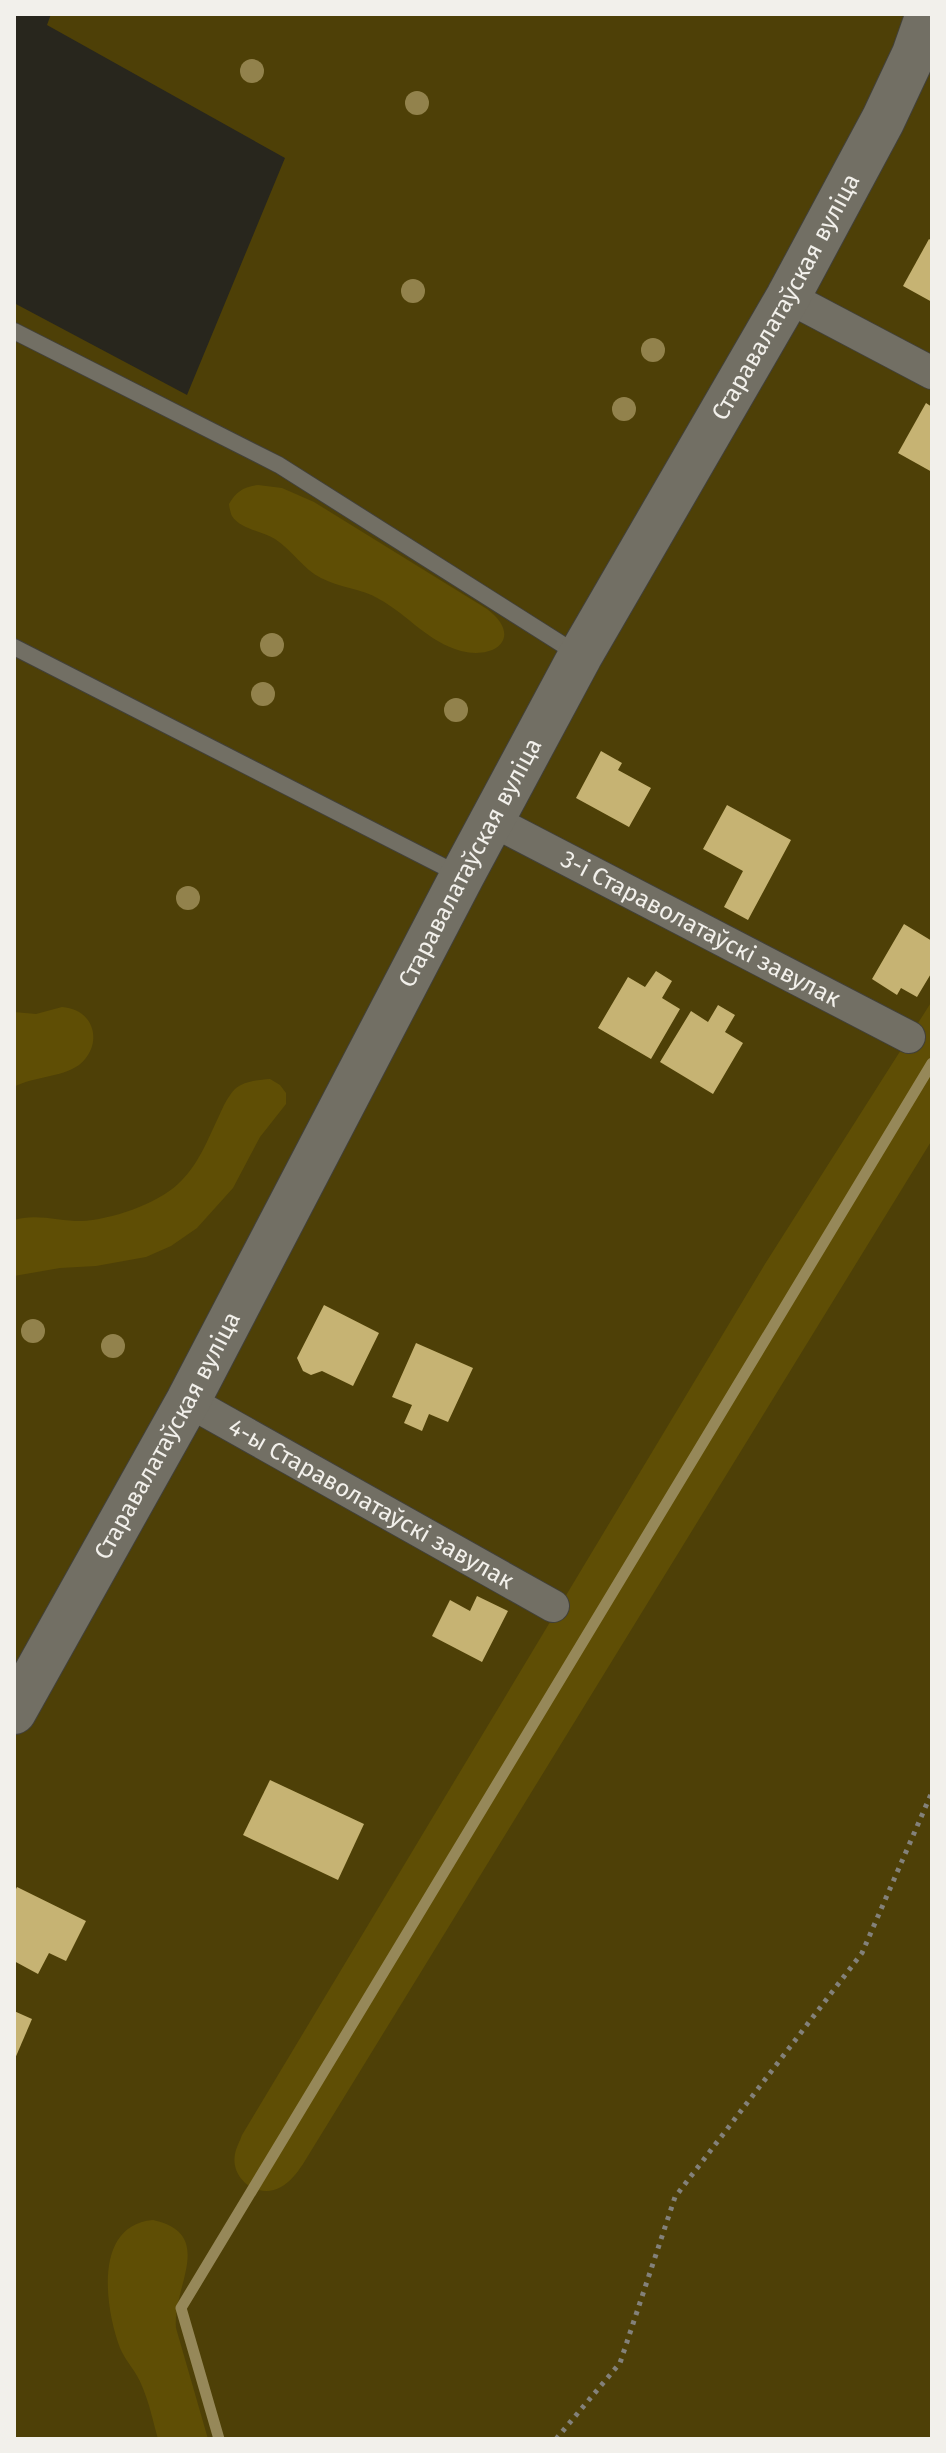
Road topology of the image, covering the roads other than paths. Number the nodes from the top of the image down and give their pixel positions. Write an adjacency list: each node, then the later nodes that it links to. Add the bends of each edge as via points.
1 (928, 14): 2 (street, Старавалатаўская вуліца, via 883,120)
2 (788, 297): 4 (street); 6 (street, Старавалатаўская вуліца)
3 (14, 331): 6 (lane, via 279,465)
4 (932, 373)
5 (14, 647): 8 (lane)
6 (580, 656): 7 (street, Старавалатаўская вуліца)
7 (493, 821): 8 (street, Старавалатаўская вуліца); 9 (street, 3-і Стараволатаўскі завулак)
8 (462, 876): 10 (street, Старавалатаўская вуліца)
9 (909, 1037)
10 (188, 1401): 11 (street, 4-ы Стараволатаўскі завулак); 12 (street, Старавалатаўская вуліца)
11 (553, 1606)
12 (14, 1712)

